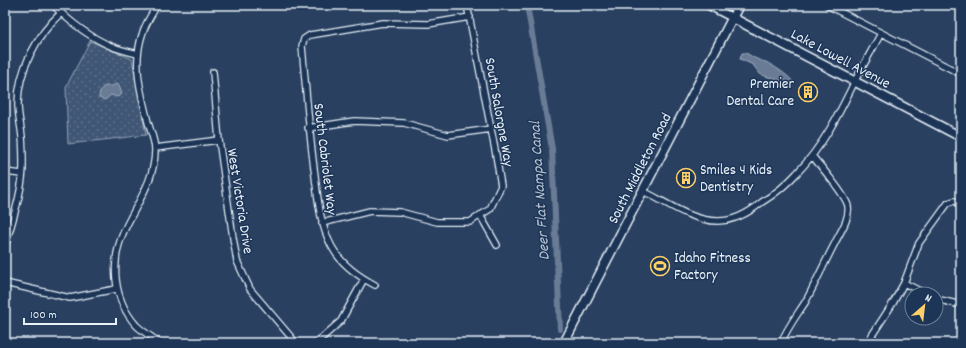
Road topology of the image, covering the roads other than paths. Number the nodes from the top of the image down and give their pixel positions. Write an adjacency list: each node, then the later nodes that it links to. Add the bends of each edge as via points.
1 (54, 5): 7 (street)
2 (157, 5): 11 (street, via 142,34)
3 (467, 5): 8 (street, South Salorgne Way)
4 (708, 5): 9 (street, Lake Lowell Avenue)
5 (739, 5): 9 (main road, South Middleton Road)
6 (827, 5): 10 (street)
7 (61, 12): 11 (street, via 90,35 114,48); 22 (street, via 42,34 26,63 20,84 18,104 22,138)
8 (470, 17): 15 (street, South Cabriolet Way, via 428,24 383,23 310,34 304,39 302,46); 16 (street, South Salorgne Way)
9 (733, 18): 14 (main road, Lake Lowell Avenue); 23 (main road, South Middleton Road)
10 (881, 33): 13 (street); 14 (street)
11 (138, 54): 19 (street, via 138,80)
12 (213, 72): 18 (street, West Victoria Drive)
13 (961, 74)
14 (855, 81): 17 (main road, Lake Lowell Avenue); 20 (street, via 829,132)
15 (308, 128): 16 (street, via 354,121 404,123 448,135); 26 (street, South Cabriolet Way)
16 (491, 129): 25 (street, South Salorgne Way, via 501,186 490,209)
17 (961, 137)
18 (219, 140): 19 (street); 38 (street, West Victoria Drive, via 238,261 250,289)
19 (155, 148): 34 (street, via 154,166 148,185 119,242 115,269)
20 (812, 156): 23 (street, via 776,193 738,217 719,221 702,219 683,212); 41 (street, via 846,202 847,215 824,267)
21 (5, 172): 22 (street)
22 (22, 174): 28 (street)
23 (643, 191): 40 (main road, South Middleton Road)
24 (961, 203): 31 (street, via 948,203 920,243)
25 (480, 216): 26 (street, via 470,222 437,222 400,212 370,211); 27 (street)
26 (322, 223): 29 (street, South Cabriolet Way, via 332,248 350,269)
27 (497, 245)
28 (5, 247)
29 (364, 279): 32 (street, South Cabriolet Way); 39 (street, via 341,321)
30 (5, 283): 34 (street, via 70,298)
31 (904, 283): 33 (street); 42 (street)
32 (375, 285)
33 (910, 286)
34 (116, 289): 37 (street, via 136,324)
35 (944, 300): 36 (street)
36 (961, 305)
37 (160, 343)
38 (296, 343)
39 (316, 343)
40 (564, 343)
41 (780, 343)
42 (867, 343)

